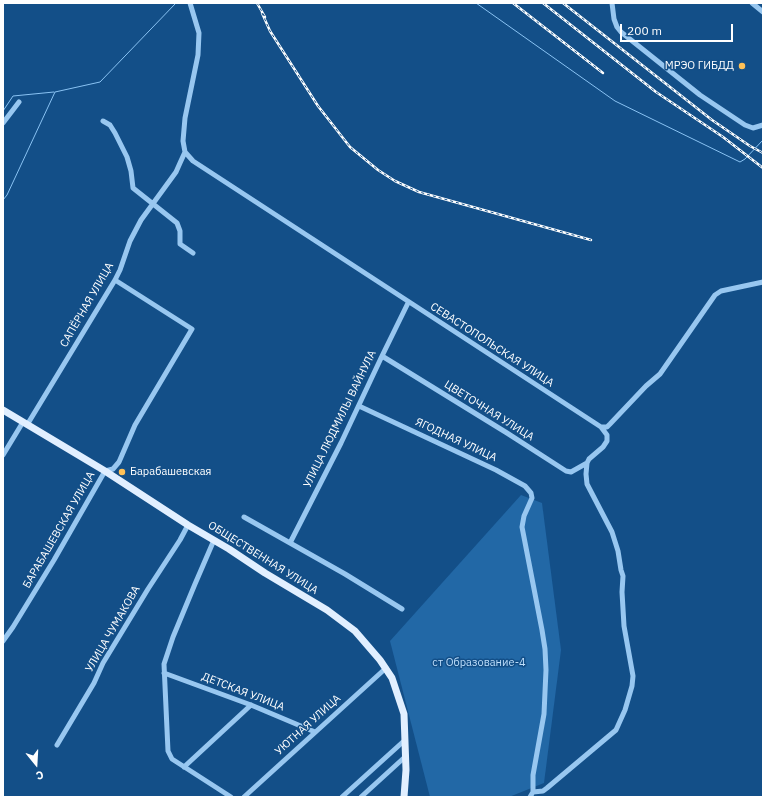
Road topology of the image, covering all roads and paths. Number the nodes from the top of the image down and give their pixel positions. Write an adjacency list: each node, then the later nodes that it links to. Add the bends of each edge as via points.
1 (190, 3): 9 (street, via 199,33 199,42 196,72 185,118)
2 (612, 3): 8 (street, via 614,19 621,32 700,95 745,125 753,128)
3 (752, 3): 4 (street)
4 (763, 12)
5 (19, 102): 7 (street)
6 (103, 121): 10 (street, via 110,125 127,157 133,188)
7 (3, 123)
8 (763, 125)
9 (185, 152): 10 (street, САПЁРНАЯ УЛИЦА, via 176,172); 14 (street, СЕВАСТОПОЛЬСКАЯ УЛИЦА, via 193,162)
10 (152, 204): 11 (street, via 177,223 180,244); 12 (street, САПЁРНАЯ УЛИЦА, via 130,242)
11 (193, 253)
12 (115, 280): 18 (street, САПЁРНАЯ УЛИЦА); 22 (street, БАРАБАШЕВСКАЯ УЛИЦА, via 192,329 135,425 119,462 112,469)
13 (763, 282): 19 (street, via 721,291 715,295 660,374 607,427)
14 (408, 303): 15 (street, УЛИЦА ЛЮДМИЛЫ ВАЙНУЛА); 19 (street, СЕВАСТОПОЛЬСКАЯ УЛИЦА)
15 (382, 356): 16 (street, УЛИЦА ЛЮДМИЛЫ ВАЙНУЛА); 21 (street, ЦВЕТОЧНАЯ УЛИЦА, via 566,471 571,472)
16 (359, 406): 26 (street, УЛИЦА ЛЮДМИЛЫ ВАЙНУЛА); 37 (street, ЯГОДНАЯ УЛИЦА, via 515,480 530,490 532,495 522,527 542,630 546,670 544,714)
17 (3, 410): 18 (main road, ОБЩЕСТВЕННАЯ УЛИЦА)
18 (25, 424): 20 (street, САПЁРНАЯ УЛИЦА); 22 (main road, ОБЩЕСТВЕННАЯ УЛИЦА)
19 (601, 427): 21 (street, via 607,435 607,441)
20 (3, 455)
21 (587, 463): 37 (street, via 587,484 612,532 618,550 623,576 624,626 633,680 616,730 543,791)
22 (105, 471): 24 (main road, ОБЩЕСТВЕННАЯ УЛИЦА); 28 (street, БАРАБАШЕВСКАЯ УЛИЦА, via 54,560)
23 (244, 518): 26 (street)
24 (188, 525): 25 (main road, ОБЩЕСТВЕННАЯ УЛИЦА); 34 (street, УЛИЦА ЧУМАКОВА, via 103,663)
25 (214, 540): 29 (main road, ОБЩЕСТВЕННАЯ УЛИЦА, via 355,631); 30 (street, via 173,637)
26 (290, 543): 27 (street)
27 (402, 609)
28 (3, 641)
29 (386, 668): 32 (street, УЮТНАЯ УЛИЦА); 33 (main road, ОБЩЕСТВЕННАЯ УЛИЦА, via 404,714)
30 (164, 673): 31 (street, ДЕТСКАЯ УЛИЦА); 36 (street, via 168,751 172,759)
31 (251, 705): 32 (street, ДЕТСКАЯ УЛИЦА); 36 (street)
32 (315, 732): 39 (street, УЮТНАЯ УЛИЦА)
33 (406, 740): 35 (main road, ОБЩЕСТВЕННАЯ УЛИЦА); 40 (street)
34 (57, 745)
35 (406, 756): 41 (street); 42 (main road, ОБЩЕСТВЕННАЯ УЛИЦА)
36 (184, 767): 38 (street)
37 (532, 795)
38 (231, 797)
39 (244, 797)
40 (342, 797)
41 (361, 797)
42 (404, 797)

